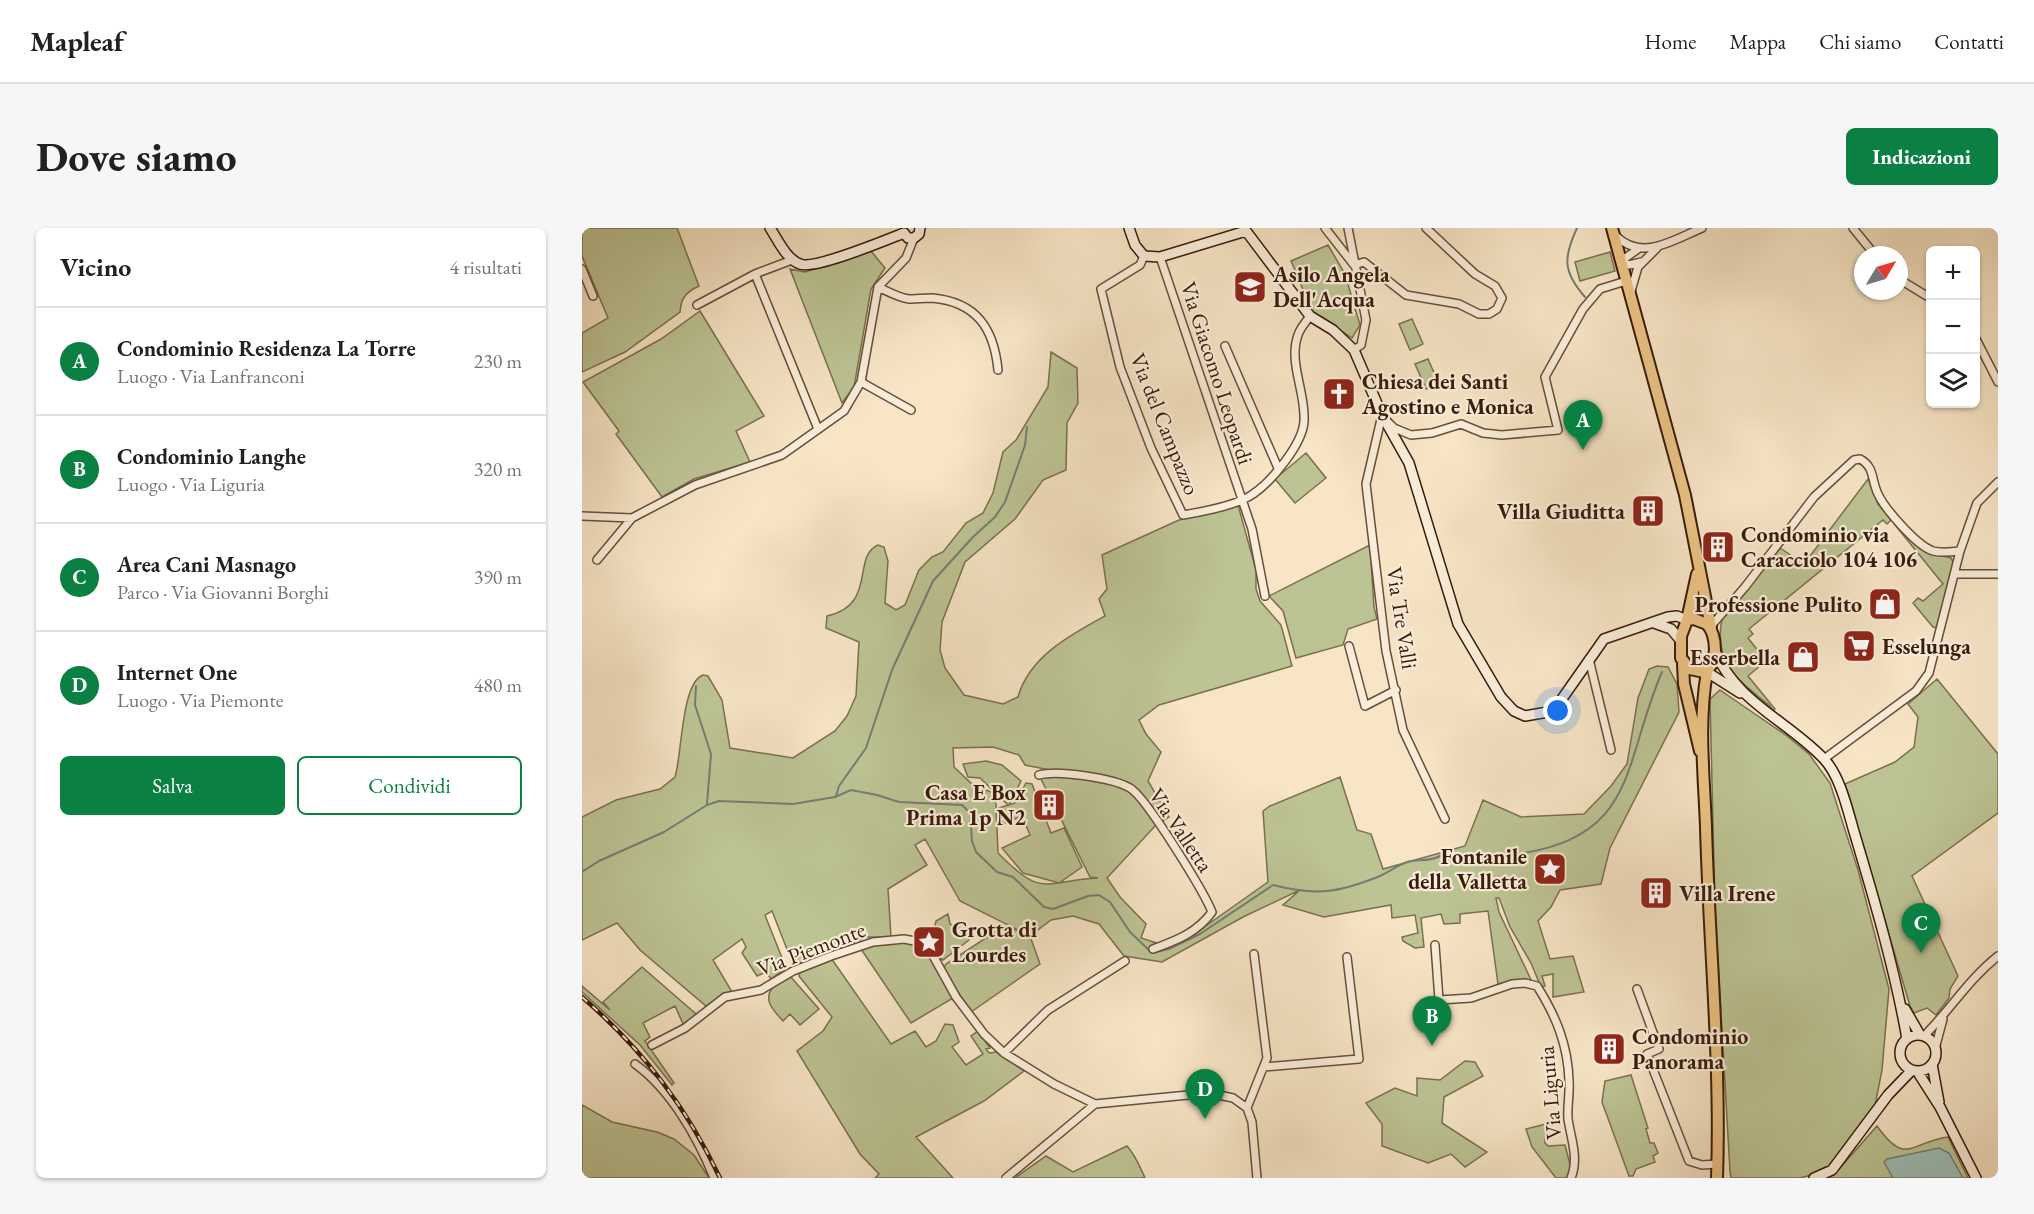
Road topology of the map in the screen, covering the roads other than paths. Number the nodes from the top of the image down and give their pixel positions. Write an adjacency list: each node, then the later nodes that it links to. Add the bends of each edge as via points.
1 (770, 228): 18 (street)
2 (920, 228): 12 (street)
3 (1129, 228): 16 (street, via 1135,245)
4 (1325, 228): 21 (street)
5 (1348, 228): 21 (street)
6 (1426, 228): 21 (street, via 1475,274 1494,286 1502,298 1497,309 1479,314 1459,304 1406,295 1364,262)
7 (1702, 228): 13 (street)
8 (1853, 228): 14 (street)
9 (1245, 229): 17 (street); 31 (street)
10 (1613, 230): 15 (street, via 1621,241); 19 (main road)
11 (903, 231): 12 (street, via 908,238); 18 (street, via 819,263 802,266)
12 (914, 238): 26 (street, via 906,258)
13 (1659, 246): 15 (street); 20 (street)
14 (1868, 246)
15 (1639, 249): 19 (street)
16 (1144, 255): 17 (street); 43 (street, Via del Campazzo, via 1140,265 1101,289 1120,367 1151,448 1183,515)
17 (1160, 257): 43 (street, Via Giacomo Leopardi)
18 (792, 260): 23 (street)
19 (1621, 261): 20 (street, via 1633,265); 24 (main road)
20 (1643, 261): 29 (street, via 1634,279)
21 (1354, 265): 34 (street, via 1366,320 1361,345)
22 (582, 269): 27 (street)
23 (755, 274): 30 (street); 40 (street)
24 (1626, 282): 29 (main road); 39 (street, via 1600,289 1583,309 1545,377 1558,430 1502,435 1461,424 1411,435 1394,428)
25 (1908, 285): 28 (street)
26 (878, 287): 35 (street, via 907,299 950,301 970,312 988,329 995,344); 36 (street)
27 (593, 296)
28 (1926, 296)
29 (1631, 299): 48 (main road, via 1685,495)
30 (698, 305)
31 (1310, 316): 34 (street); 41 (street, Via del Campazzo, via 1298,336 1295,357 1304,402 1300,441)
32 (1225, 346): 41 (street)
33 (1980, 347): 37 (street)
34 (1354, 350): 39 (street)
35 (998, 370)
36 (861, 382): 38 (street); 40 (street, via 844,411)
37 (1998, 382)
38 (911, 410)
39 (1382, 415): 58 (street, via 1409,463 1450,606 1501,697 1525,716 1548,712 1557,706); 61 (street, Via Tre Valli, via 1366,484 1386,651)
40 (818, 429): 45 (street, via 782,455 695,485)
41 (1278, 468): 43 (street, Via del Campazzo, via 1254,494)
42 (1998, 482): 46 (street, via 1977,503)
43 (1240, 500): 51 (street, via 1252,529)
44 (582, 516): 45 (street)
45 (632, 518): 47 (street)
46 (1960, 551): 50 (street); 54 (street, via 1931,550 1922,544 1887,508 1876,489 1871,467 1860,459 1854,460 1798,516)
47 (597, 560)
48 (1698, 571): 52 (main road, via 1690,604); 54 (main road)
49 (1998, 573): 50 (street)
50 (1955, 574): 64 (street, via 1933,660 1923,682)
51 (1265, 596)
52 (1682, 618): 53 (street); 54 (main road, via 1700,620); 55 (main road)
53 (1654, 623): 55 (street, via 1671,628); 58 (street, via 1604,639)
54 (1710, 627): 57 (main road)
55 (1681, 641): 59 (main road)
56 (1349, 646): 61 (street, via 1365,706)
57 (1715, 651): 60 (main road); 62 (street, via 1728,676)
58 (1589, 659): 63 (street)
59 (1683, 664): 60 (main road); 65 (main road, via 1683,684)
60 (1711, 675): 62 (street); 65 (main road, via 1704,689)
61 (1396, 690): 67 (street, Via Tre Valli, via 1403,730)
62 (1745, 696): 64 (street)
63 (1611, 750)
64 (1824, 759): 75 (street, via 1850,817)
65 (1704, 765): 91 (main road, via 1719,1100)
66 (1039, 776): 69 (street, Via Valletta, via 1113,781 1132,789 1173,844 1212,912 1206,921 1176,942)
67 (1445, 819)
68 (1435, 945): 95 (street, Via Liguria, via 1439,1000 1471,998 1525,983 1537,986 1549,1006 1563,1034 1575,1160)
69 (1153, 949)
70 (1254, 954): 85 (street, via 1267,1058)
71 (1998, 956): 76 (street, via 1976,974)
72 (1347, 957): 85 (street, via 1359,1059)
73 (1125, 961): 81 (street, via 1048,1010)
74 (1637, 989): 91 (street, via 1659,1049 1647,1054 1689,1161)
75 (1902, 1003): 77 (street); 78 (street)
76 (1943, 1019): 77 (street); 80 (street)
77 (1922, 1036): 78 (street); 80 (street)
78 (1907, 1039): 82 (street, via 1900,1053)
79 (652, 1045): 81 (street, Via Piemonte, via 685,1028 725,997 761,990 793,971 873,942 904,939 926,943 956,997)
80 (1935, 1049): 84 (street)
81 (1004, 1053): 88 (street, Via Piemonte)
82 (1903, 1063): 86 (street); 87 (street)
83 (635, 1064): 92 (street, via 676,1109)
84 (1932, 1064): 86 (street); 89 (street)
85 (1264, 1067): 90 (street)
86 (1915, 1070): 87 (street); 89 (street)
87 (1888, 1095): 97 (street, via 1832,1170)
88 (1095, 1104): 90 (street, via 1209,1093 1233,1098); 93 (street)
89 (1940, 1107): 98 (street)
90 (1247, 1108): 94 (street)
91 (1718, 1164): 96 (main road)
92 (714, 1178)
93 (1006, 1178)
94 (1257, 1178)
95 (1571, 1178)
96 (1717, 1178)
97 (1814, 1178)
98 (1976, 1178)

